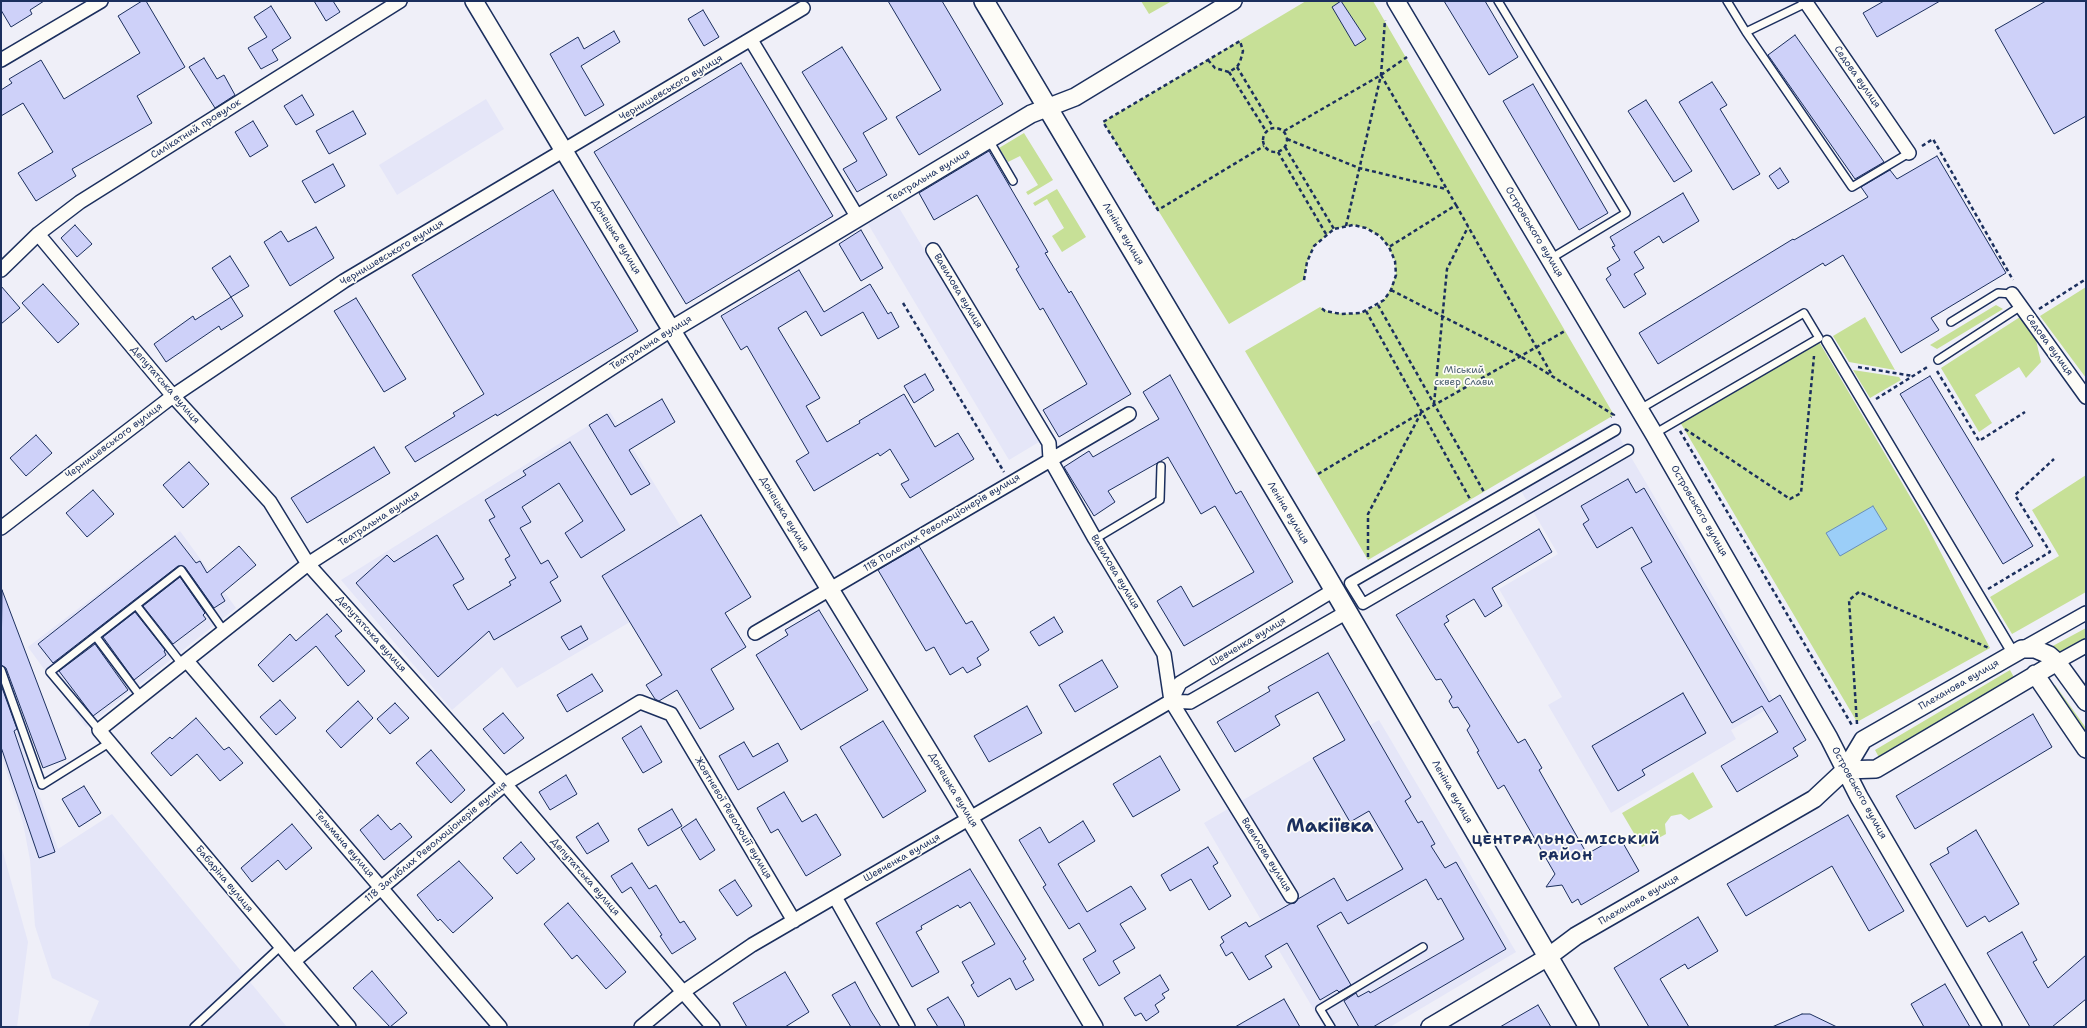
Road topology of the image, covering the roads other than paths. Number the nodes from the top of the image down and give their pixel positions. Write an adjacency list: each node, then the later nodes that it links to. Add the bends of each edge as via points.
1 (101, 1): 13 (street)
2 (400, 1): 20 (street, Силікатний провулок, via 80,202)
3 (474, 1): 16 (street, Донецька вулиця)
4 (984, 1): 14 (main road, Леніна вулиця)
5 (1233, 1): 14 (street, Театральна вулиця, via 1075,97)
6 (1396, 1): 22 (street, Островського вулиця)
7 (1498, 1): 22 (lane, via 1626,213)
8 (1727, 1): 11 (lane)
9 (1807, 2): 11 (lane); 17 (street, Седова вулиця)
10 (801, 5): 12 (street, Чернишевського вулиця)
11 (1746, 32): 17 (lane, via 1852,187)
12 (751, 40): 16 (street, Чернишевського вулиця); 19 (street)
13 (1, 60)
14 (1048, 108): 15 (street, Театральна вулиця, via 1031,114); 43 (main road, Леніна вулиця)
15 (988, 140): 18 (lane); 19 (street, Театральна вулиця)
16 (564, 151): 27 (street, Донецька вулиця); 30 (street, Чернишевського вулиця, via 344,281)
17 (1909, 153)
18 (1013, 181)
19 (858, 218): 27 (street, Театральна вулиця)
20 (38, 234): 23 (street, Силікатний провулок); 30 (street, Депутатська вулиця)
21 (933, 250): 37 (street, Вавилова вулиця, via 1049,443)
22 (1550, 259): 32 (street, Островського вулиця)
23 (1, 270)
24 (2012, 294): 25 (street, Седова вулиця); 26 (lane, via 1998,293)
25 (2024, 312): 29 (lane); 31 (street, Седова вулиця)
26 (1951, 322)
27 (671, 330): 41 (street, Театральна вулиця); 42 (street, Донецька вулиця)
28 (1827, 341): 51 (street, via 1977,595)
29 (1935, 362)
30 (173, 396): 39 (street, Чернишевського вулиця); 41 (street, Депутатська вулиця, via 270,502)
31 (2086, 396)
32 (1640, 409): 35 (street, Островського вулиця); 35 (lane, via 1804,313 1819,338)
33 (1129, 414): 37 (street, 118 Полеглих Революціонерів вулиця)
34 (1616, 430): 36 (street, via 1350,583 1363,604)
35 (1654, 434): 63 (street, Островського вулиця)
36 (1628, 450)
37 (1050, 459): 40 (street, Вавилова вулиця); 42 (street, 118 Полеглих Революціонерів вулиця)
38 (1161, 466): 40 (lane, via 1160,500)
39 (1, 528)
40 (1095, 539): 57 (street, Вавилова вулиця, via 1164,654)
41 (308, 564): 47 (street, Театральна вулиця); 64 (street, Депутатська вулиця)
42 (830, 589): 48 (street, 118 Полеглих Революціонерів вулиця); 65 (street, Донецька вулиця)
43 (1334, 590): 45 (main road, Леніна вулиця); 57 (street, Шевченка вулиця, via 1180,683)
44 (136, 605): 47 (lane, via 181,570); 49 (lane); 52 (lane)
45 (1347, 612): 57 (street, Шевченка вулиця, via 1190,702); 72 (main road, Леніна вулиця)
46 (2086, 613): 51 (street, Плеханова вулиця)
47 (224, 632): 52 (street, Театральна вулиця)
48 (755, 633)
49 (96, 637): 56 (lane); 60 (lane, via 50,672)
50 (2086, 646): 53 (street)
51 (2018, 651): 53 (street, via 2035,649); 63 (street, Плеханова вулиця, via 1863,740)
52 (185, 662): 56 (street, Театральна вулиця); 66 (street, Тельмана вулиця)
53 (2057, 662): 55 (street); 58 (street)
54 (1, 670): 61 (lane, via 42,785)
55 (2035, 674): 62 (street); 63 (street, via 1876,769)
56 (141, 697): 60 (street, Театральна вулиця)
57 (1171, 702): 65 (street, Шевченка вулиця); 67 (street, Вавилова вулиця)
58 (2086, 702)
59 (672, 714): 64 (street, 118 Загиблих Революціонерів вулиця, via 640,702); 69 (street, Жовтневої Революції вулиця)
60 (99, 730): 61 (street, Бабаріна вулиця)
61 (109, 743): 70 (street, Бабаріна вулиця)
62 (2086, 749)
63 (1845, 770): 72 (street, Плеханова вулиця, via 1814,799 1576,936); 85 (street, Островського вулиця)
64 (504, 784): 66 (street, 118 Загиблих Революціонерів вулиця); 74 (street, Депутатська вулиця)
65 (970, 819): 68 (street, Шевченка вулиця); 81 (street, Донецька вулиця)
66 (382, 888): 73 (street, 118 Загиблих Революціонерів вулиця); 77 (street, Тельмана вулиця)
67 (1291, 896)
68 (836, 897): 69 (street, Шевченка вулиця); 80 (street)
69 (794, 921): 74 (street, Шевченка вулиця, via 752,945)
70 (281, 946): 73 (street, Бабаріна вулиця); 75 (lane)
71 (1423, 947): 82 (lane, via 1320,1009)
72 (1548, 957): 83 (street, Плеханова вулиця); 84 (main road, Леніна вулиця)
73 (294, 960): 76 (street, Бабаріна вулиця)
74 (683, 992): 78 (street, Шевченка вулиця); 79 (street, Депутатська вулиця)
75 (194, 1027)
76 (349, 1027)
77 (500, 1027)
78 (640, 1027)
79 (713, 1027)
80 (908, 1027)
81 (1094, 1027)
82 (1331, 1027)
83 (1430, 1027)
84 (1589, 1027)
85 (1993, 1027)

